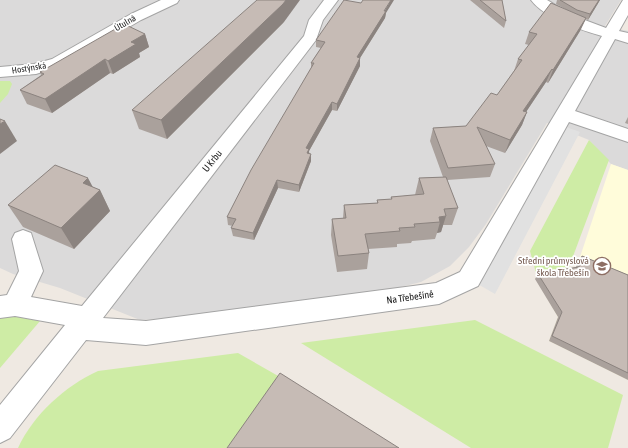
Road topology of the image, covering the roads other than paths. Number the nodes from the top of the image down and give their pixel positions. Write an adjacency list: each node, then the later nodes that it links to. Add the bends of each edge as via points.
1 (172, 0): 6 (street, Útulná, via 136,17)
2 (331, 0): 12 (street, U Krbu, via 316,20 311,37)
3 (538, 0): 5 (street, via 566,17)
4 (628, 3): 5 (street, Na Třebešíně)
5 (619, 36): 8 (street, Na Třebešíně)
6 (58, 62): 7 (street, Hostýnská, via 36,69)
7 (0, 72)
8 (564, 114): 9 (street); 12 (street, Na Třebešíně, via 468,279 439,293 146,333)
9 (628, 136)
10 (23, 239): 11 (street, via 31,271)
11 (8, 306): 12 (street)
12 (83, 323): 13 (street, U Krbu)
13 (0, 428)

